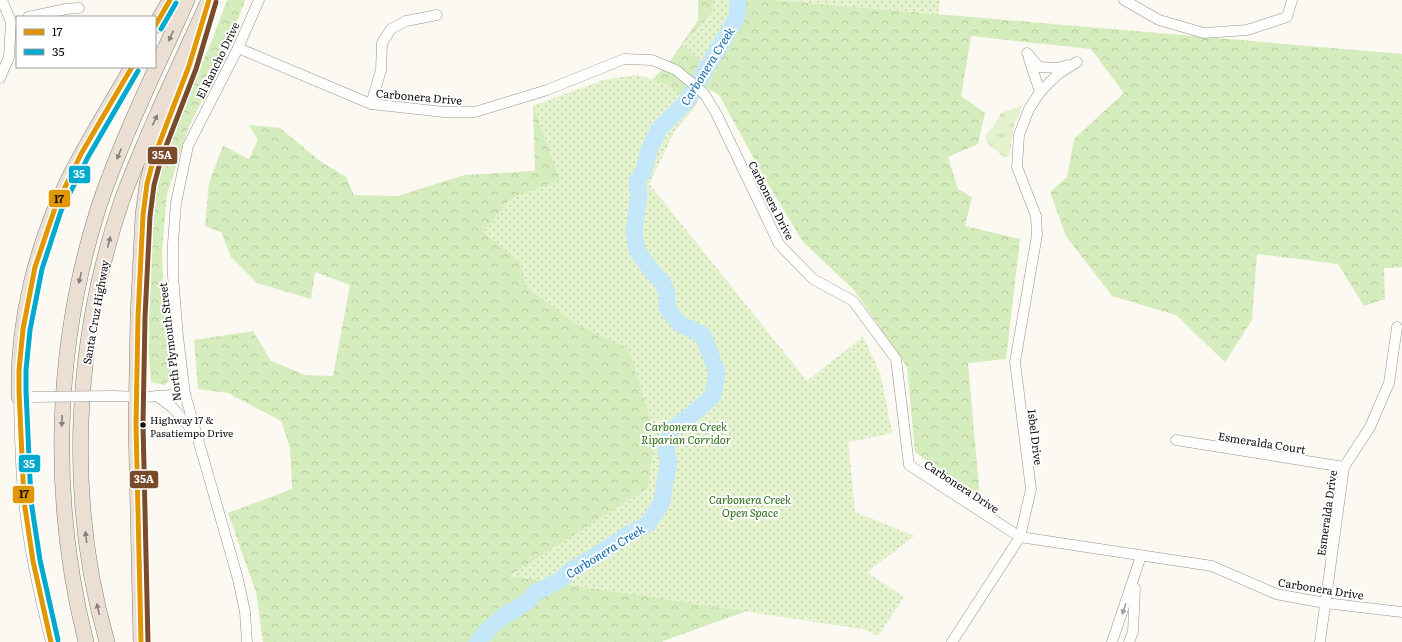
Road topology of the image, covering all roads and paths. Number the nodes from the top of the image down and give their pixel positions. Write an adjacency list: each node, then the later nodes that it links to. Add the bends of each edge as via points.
1 (2, 0): 11 (street)
2 (170, 0): 12 (highway)
3 (187, 0): 33 (highway, Santa Cruz Highway, one-way to 33, via 104,193 84,259 70,328 64,390 62,482 69,559)
4 (259, 0): 13 (street, El Rancho Drive)
5 (1124, 0): 6 (street, via 1159,20 1204,33 1247,30 1287,17)
6 (1292, 0)
7 (208, 1): 21 (highway, via 189,66 158,144 147,184 142,232); 34 (highway, Santa Cruz Highway, one-way to 7, via 92,576 82,484 82,407 91,323 109,241 127,186)
8 (78, 8): 10 (street)
9 (437, 15): 17 (street, via 406,21 391,29 382,43 381,70)
10 (33, 16)
11 (14, 21): 15 (street, via 9,57)
12 (156, 24)
13 (238, 48): 17 (street, Carbonera Drive); 18 (street, El Rancho Drive)
14 (131, 68): 23 (highway, via 69,178 44,238 25,315 20,360)
15 (0, 78)
16 (1040, 92): 16 (street, Isbel Drive, via 1058,74 1077,62 1059,68 1039,67 1027,53); 27 (street, Isbel Drive, via 1029,109 1019,135 1017,167 1036,216 1037,235 1015,362 1031,489)
17 (371, 104): 27 (street, Carbonera Drive, via 444,112 475,112 547,90 624,59 652,60 676,70 699,88 716,113 779,244 814,279 853,301 896,359 908,465)
18 (195, 130): 20 (street, North Plymouth Street, via 182,171 173,242 174,292)
19 (1397, 327): 26 (street, Esmeralda Drive, via 1389,383 1370,428)
20 (185, 394): 22 (street); 24 (street, North Plymouth Street)
21 (136, 396): 22 (street); 23 (street, bridge); 35 (highway)
22 (157, 396): 24 (street, via 180,415)
23 (26, 397): 32 (street, via 21,462 25,511)
24 (198, 440): 36 (street, North Plymouth Street, via 242,595)
25 (1176, 440): 26 (street, Esmeralda Court)
26 (1344, 468): 30 (street, Esmeralda Drive)
27 (1020, 537): 28 (street, Carbonera Drive); 37 (street, Isbel Drive)
28 (1141, 556): 29 (street); 30 (street, Carbonera Drive, via 1212,566 1276,594)
29 (1136, 576): 38 (street, one-way to 38); 39 (street, via 1133,632)
30 (1325, 603): 31 (street, Carbonera Drive); 40 (street, Esmeralda Drive)
31 (1402, 612)
32 (51, 642)
33 (86, 642)
34 (107, 642)
35 (140, 642)
36 (247, 642)
37 (952, 642)
38 (1112, 642)
39 (1129, 642)
40 (1320, 642)

